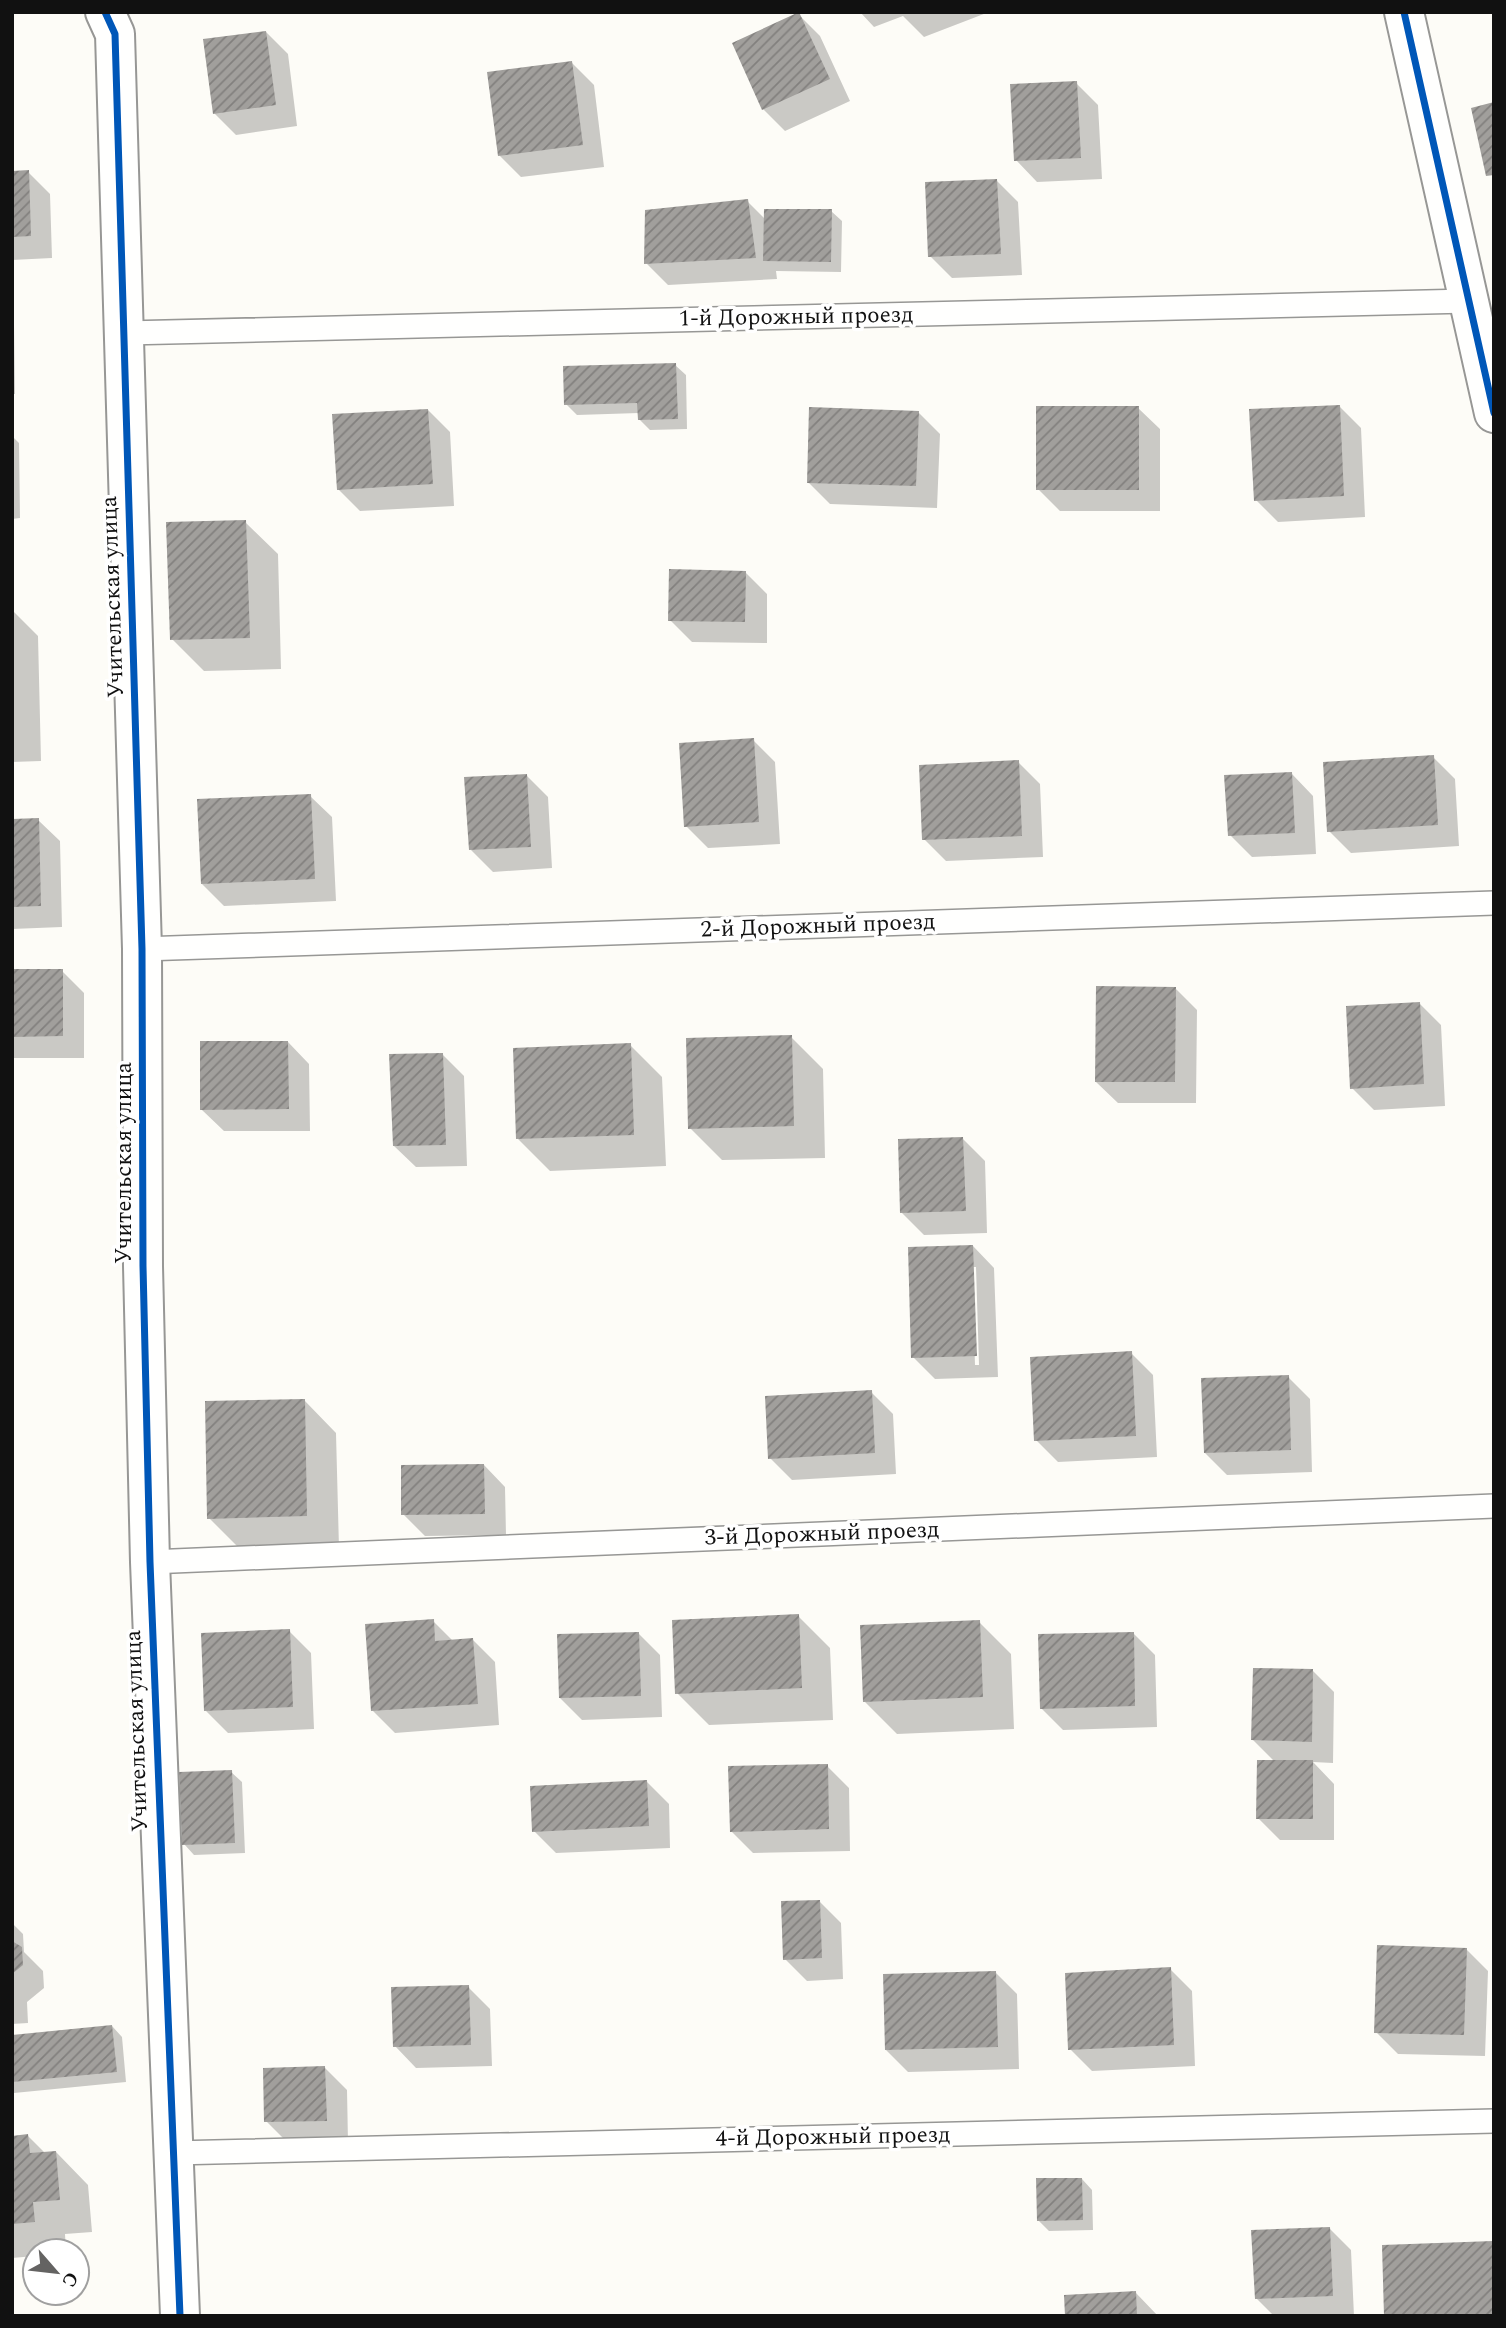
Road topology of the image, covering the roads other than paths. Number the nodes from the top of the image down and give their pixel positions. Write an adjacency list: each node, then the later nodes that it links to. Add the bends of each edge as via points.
1 (105, 12): 4 (street, Учительская улица, via 115,34)
2 (1404, 12): 3 (street)
3 (1468, 301): 4 (lane, 1-й Дорожный проезд); 5 (street)
4 (125, 333): 7 (street, Учительская улица)
5 (1494, 413)
6 (1494, 903): 7 (lane, 2-й Дорожный проезд)
7 (142, 949): 9 (street, Учительская улица)
8 (1494, 1506): 9 (lane, 3-й Дорожный проезд)
9 (150, 1562): 11 (street, Учительская улица)
10 (1494, 2121): 11 (lane, 4-й Дорожный проезд)
11 (173, 2153): 12 (street, Учительская улица)
12 (180, 2316)

